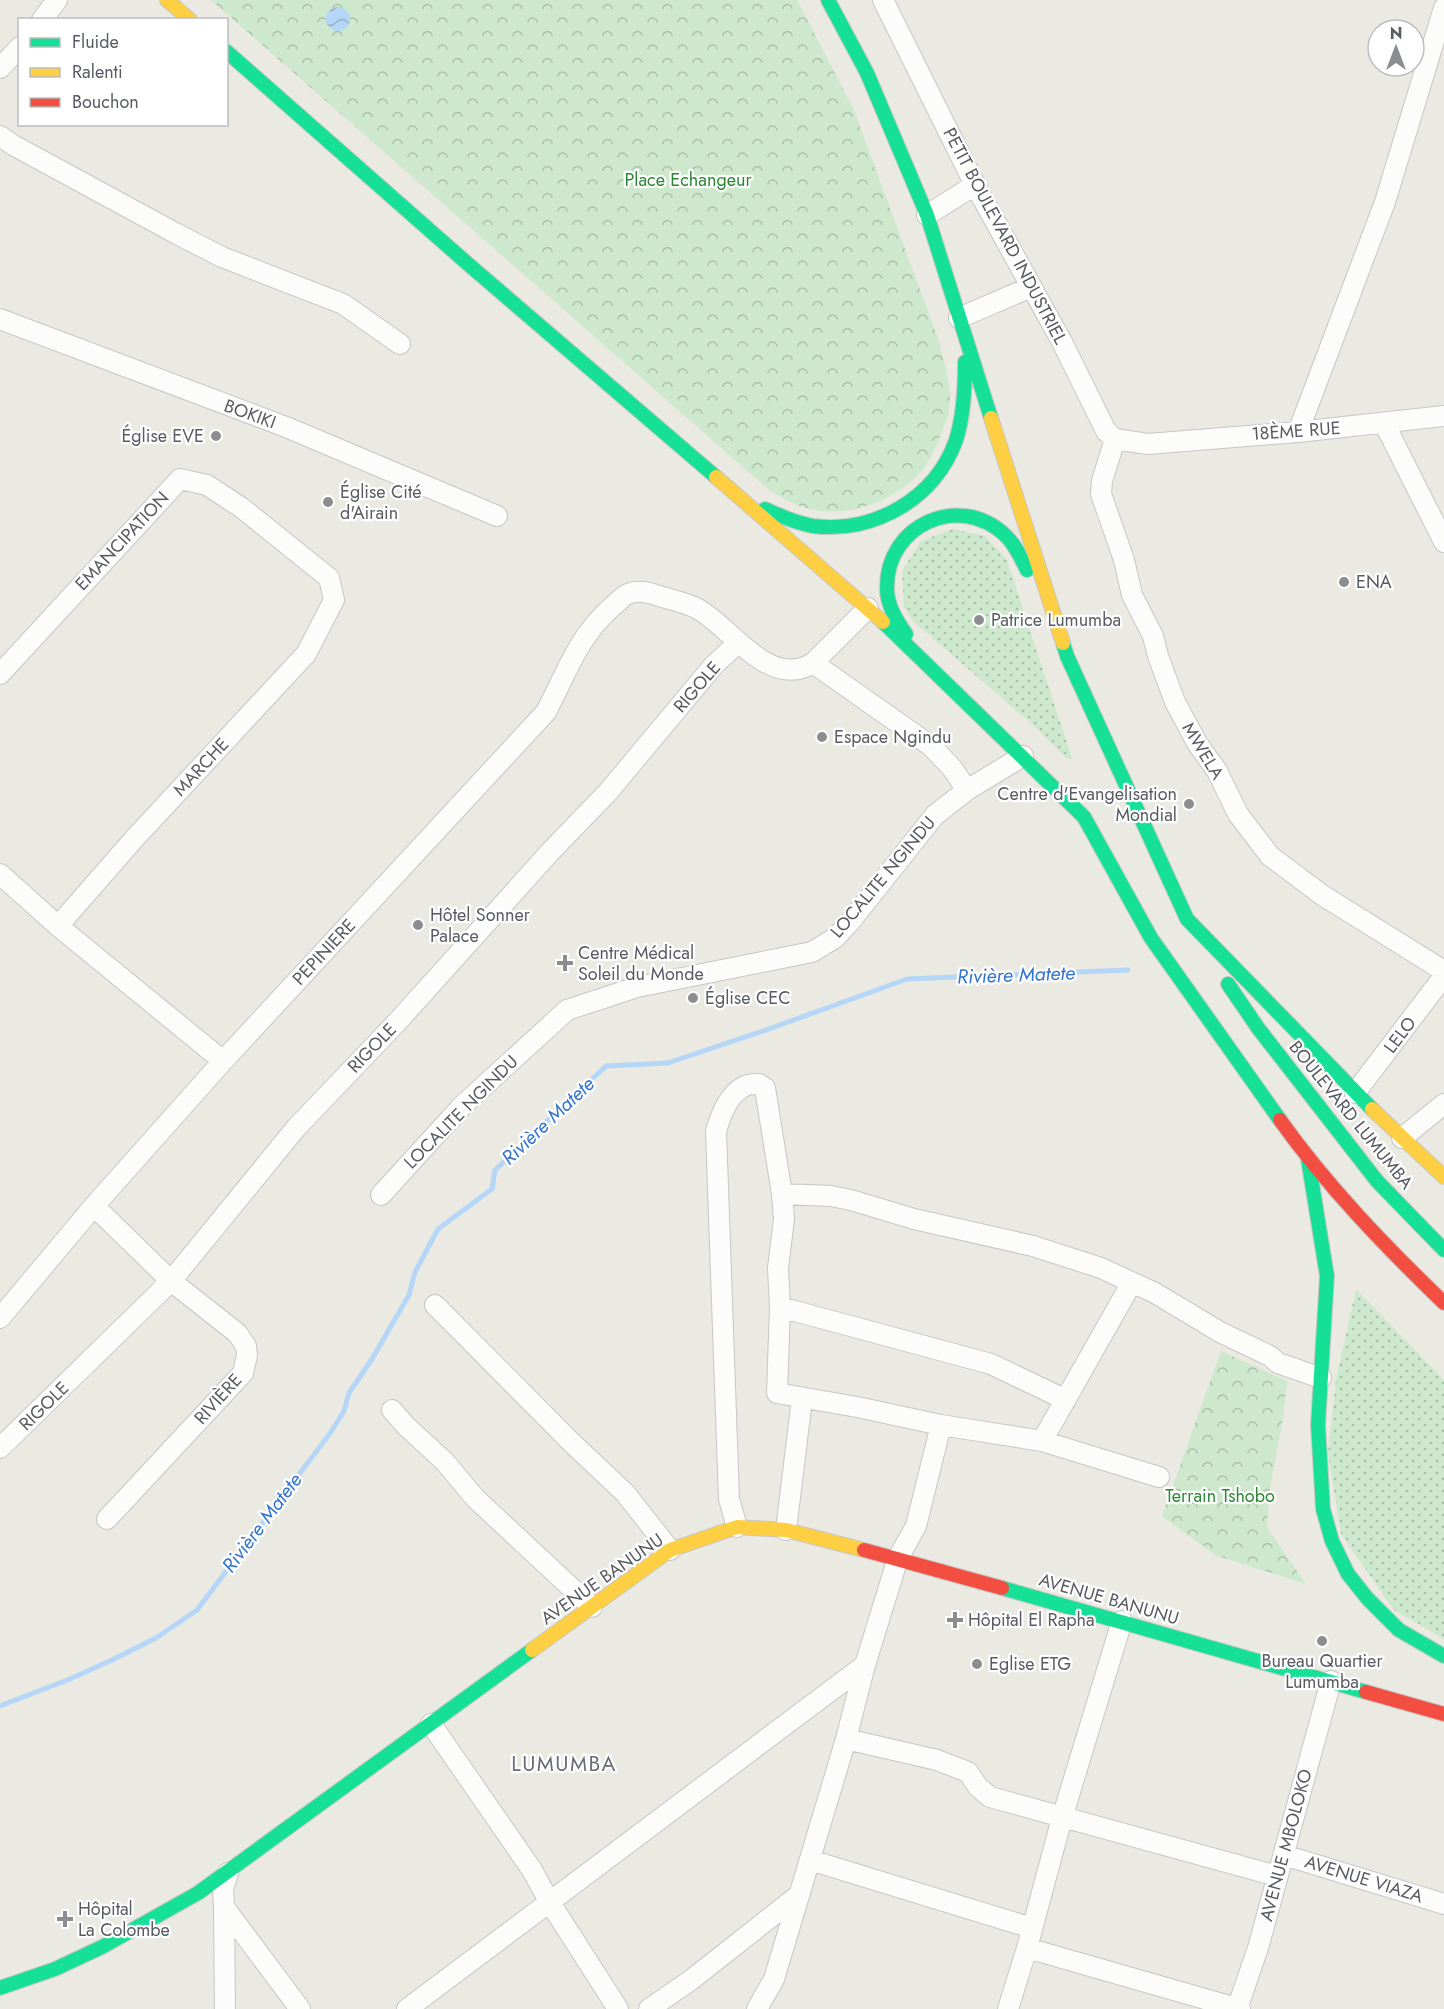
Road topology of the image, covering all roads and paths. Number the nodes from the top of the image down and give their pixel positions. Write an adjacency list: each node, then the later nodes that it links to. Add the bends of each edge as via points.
1 (57, 0): 6 (street)
2 (167, 0): 7 (main road)
3 (828, 0): 13 (main road, via 867,73)
4 (883, 0): 12 (street, PETIT BOULEVARD INDUSTRIEL)
5 (1444, 8): 21 (street, via 1385,202)
6 (44, 18)
7 (188, 18)
8 (18, 49): 10 (street)
9 (228, 53): 23 (main road)
10 (0, 68)
11 (0, 136): 18 (street, via 222,256 343,304)
12 (975, 185): 13 (street); 14 (street, PETIT BOULEVARD INDUSTRIEL)
13 (927, 215): 15 (main road)
14 (1031, 287): 15 (street); 22 (street, PETIT BOULEVARD INDUSTRIEL, via 1106,431)
15 (959, 318): 17 (main road)
16 (0, 319): 24 (street, BOKIKI, via 286,427)
17 (965, 338): 23 (main road, via 964,405 952,451 932,482 902,508 860,525 814,526 762,508); 29 (main road)
18 (400, 344)
19 (1444, 416): 20 (street, 18ÈME RUE)
20 (1384, 423): 21 (street, 18ÈME RUE); 25 (street)
21 (1298, 432): 22 (street, 18ÈME RUE, via 1148,444)
22 (1115, 440): 38 (street, MWELA, via 1101,494 1132,595 1153,636 1175,702 1238,814 1270,856 1322,895)
23 (720, 480): 27 (main road)
24 (497, 516)
25 (1444, 542)
26 (334, 600): 31 (street, EMANCIPATION, via 329,578 242,508 207,485 180,479); 37 (street, MARCHE, via 306,654)
27 (868, 608): 30 (street); 32 (main road)
28 (738, 643): 30 (street, via 775,668 804,669); 40 (street, PEPINIERE, via 698,609 644,592 628,594 594,625 577,648 546,712); 50 (street, RIGOLE, via 608,792 296,1128)
29 (1067, 656): 32 (main road, via 1017,550 1004,533 986,521 965,515 923,522 906,535 893,553 886,574 886,596 893,616); 36 (main road)
30 (813, 663): 34 (street, via 931,746)
31 (0, 674)
32 (954, 689): 33 (main road)
33 (1023, 756): 34 (street, LOCALITE NGINDU); 44 (main road, via 1084,817 1151,938)
34 (967, 790): 47 (street, LOCALITE NGINDU, via 935,815 835,938 812,952 638,987 567,1010 462,1106)
35 (0, 874): 37 (street)
36 (1187, 919): 41 (main road); 49 (main road, BOULEVARD LUMUMBA, via 1258,1028 1377,1181)
37 (58, 926): 40 (street)
38 (1444, 971)
39 (1444, 976): 41 (street, LELO)
40 (223, 1061): 48 (street, PEPINIERE)
41 (1355, 1093): 43 (main road)
42 (1444, 1104): 43 (street)
43 (1402, 1138): 45 (main road)
44 (1308, 1160): 52 (main road); 56 (main road, via 1327,1276)
45 (1444, 1177)
46 (782, 1194): 51 (street, via 831,1196 1033,1246 1101,1268); 55 (street); 65 (street, via 765,1088 759,1084 745,1086 721,1113 716,1131 729,1499)
47 (381, 1195)
48 (94, 1206): 50 (street, RIVIÈRE); 53 (street, PEPINIERE)
49 (1444, 1250)
50 (171, 1281): 62 (street, RIGOLE); 64 (street, RIVIÈRE, via 237,1333 246,1346 243,1373)
51 (1131, 1284): 56 (street, via 1155,1293 1278,1363); 58 (street)
52 (1444, 1303)
53 (4, 1305)
54 (435, 1305): 67 (street, via 626,1493)
55 (780, 1307): 57 (street, via 777,1394); 58 (street, via 991,1364)
56 (1321, 1378): 71 (main road, via 1320,1472 1323,1509 1332,1541 1348,1574 1367,1598 1399,1630)
57 (802, 1399): 60 (street); 66 (street)
58 (1066, 1400): 61 (street)
59 (392, 1410): 69 (street, via 476,1499)
60 (942, 1425): 61 (street); 68 (street, via 916,1526)
61 (1042, 1441): 63 (street)
62 (0, 1448)
63 (1159, 1477)
64 (107, 1519)
65 (737, 1527): 66 (main road, AVENUE BANUNU); 67 (main road, AVENUE BANUNU)
66 (786, 1530): 68 (main road, AVENUE BANUNU)
67 (670, 1550): 69 (main road, AVENUE BANUNU)
68 (898, 1558): 70 (main road, AVENUE BANUNU); 72 (street)
69 (592, 1607): 75 (main road, AVENUE BANUNU)
70 (1122, 1621): 73 (main road, AVENUE BANUNU); 77 (street)
71 (1444, 1656)
72 (865, 1665): 76 (street); 83 (street)
73 (1331, 1681): 74 (main road, AVENUE BANUNU); 78 (street, AVENUE MBOLOKO)
74 (1444, 1714)
75 (431, 1724): 80 (main road, AVENUE BANUNU); 83 (street, via 532,1870)
76 (846, 1739): 77 (street, via 937,1760 968,1772 990,1797); 79 (street)
77 (1062, 1818): 81 (street); 86 (street)
78 (1284, 1855): 81 (street, AVENUE MBOLOKO); 84 (street, AVENUE VIAZA)
79 (810, 1860): 82 (street); 86 (street)
80 (228, 1873): 85 (street); 88 (main road, AVENUE BANUNU, via 102,1947)
81 (1277, 1876): 96 (street, AVENUE MBOLOKO)
82 (800, 1894): 93 (street); 94 (street, via 774,1979)
83 (549, 1902): 91 (street); 92 (street)
84 (1444, 1904)
85 (224, 1907): 89 (street); 90 (street)
86 (1032, 1928): 87 (street)
87 (1027, 1948): 95 (street); 96 (street)
88 (0, 1988)
89 (225, 2009)
90 (300, 2009)
91 (407, 2009)
92 (618, 2009)
93 (649, 2009)
94 (757, 2009)
95 (1008, 2009)
96 (1238, 2009)

